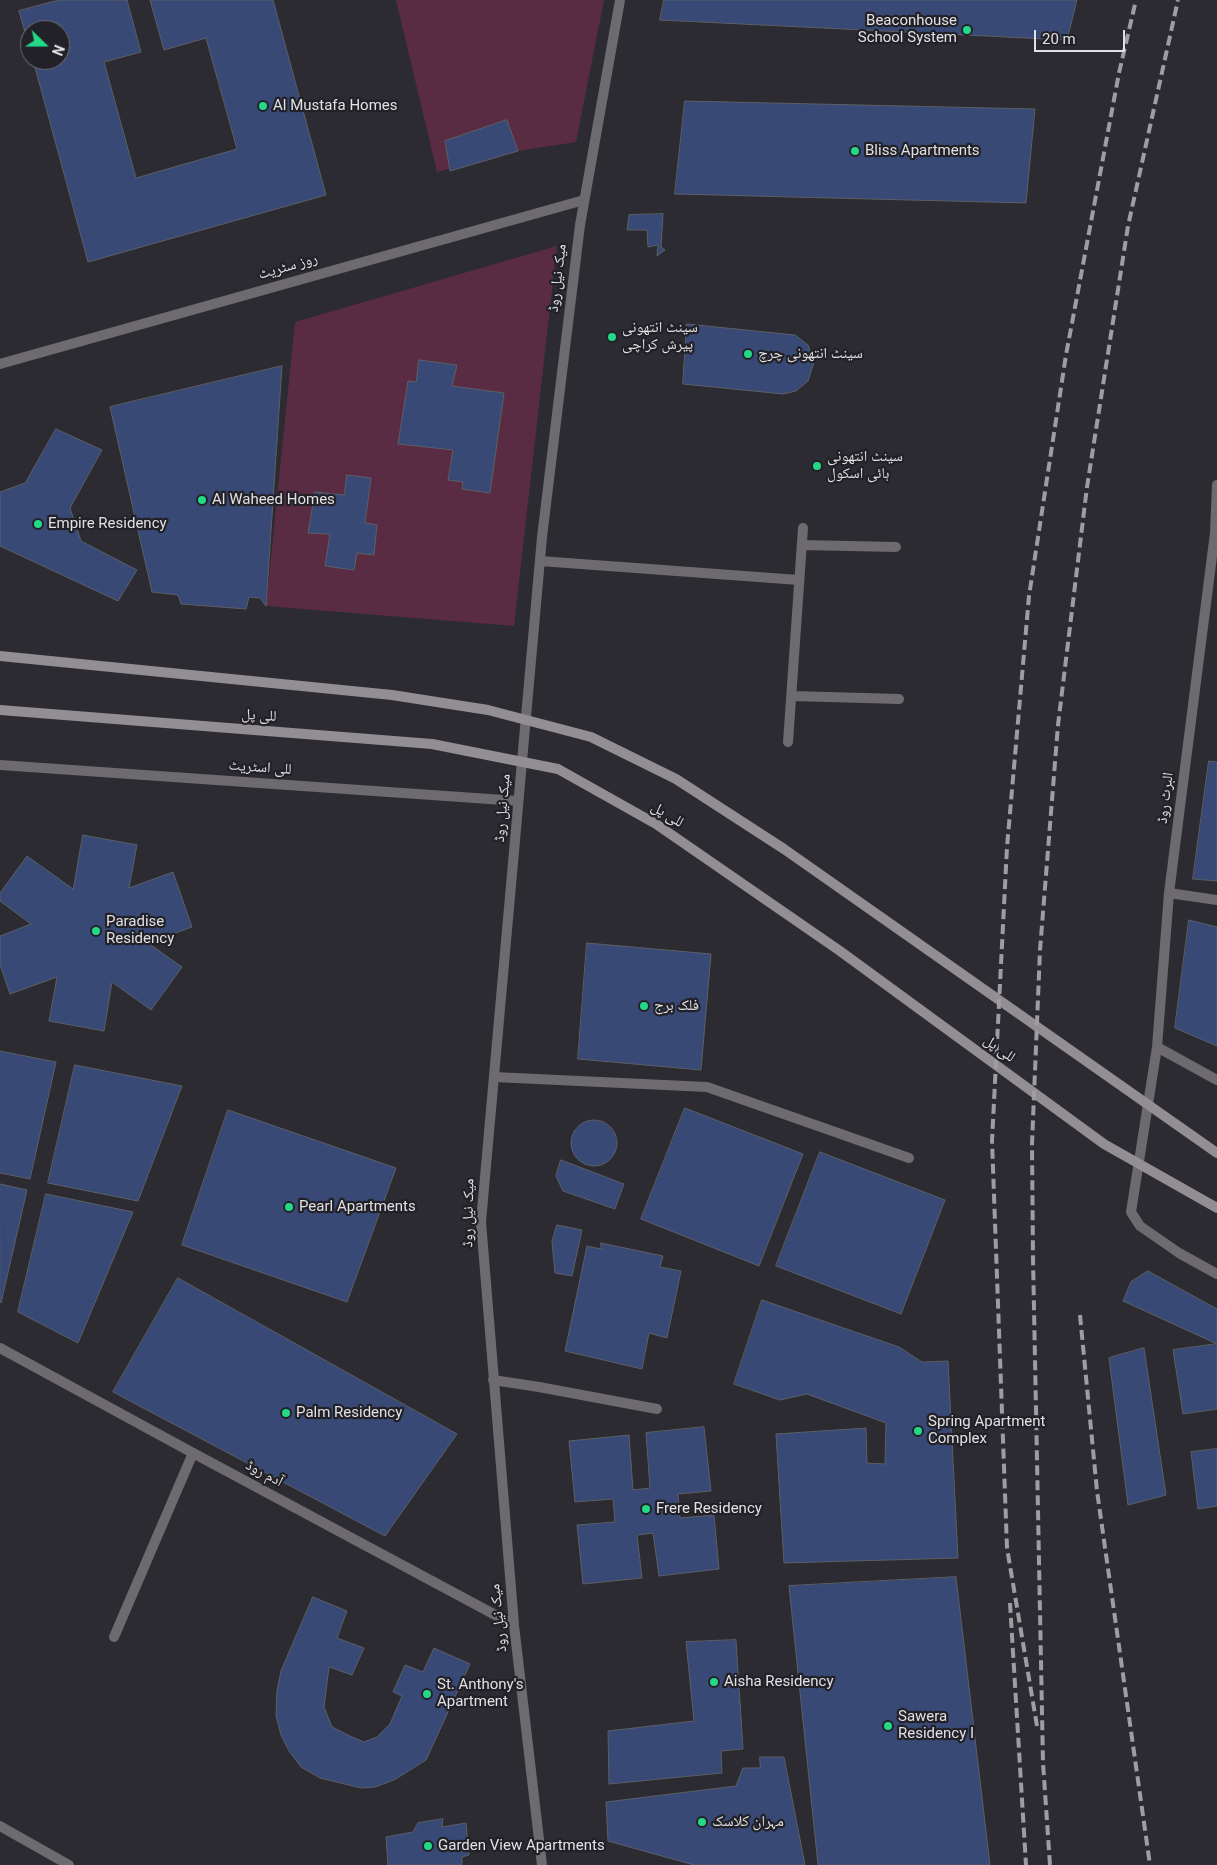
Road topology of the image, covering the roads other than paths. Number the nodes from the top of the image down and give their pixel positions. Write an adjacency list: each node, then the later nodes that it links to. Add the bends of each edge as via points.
1 (620, 0): 2 (street, میک نیل روڈ)
2 (584, 200): 3 (street, روز سٹریٹ); 9 (street, میک نیل روڈ)
3 (0, 364)
4 (1217, 485): 6 (street, البرٹ روڈ)
5 (803, 528): 7 (street)
6 (1216, 534): 18 (street, البرٹ روڈ)
7 (802, 545): 8 (street); 10 (street)
8 (896, 547)
9 (540, 561): 10 (street); 17 (street, میک نیل روڈ)
10 (799, 580): 12 (street)
11 (1, 656): 23 (main road, via 392,695 488,710 591,737 676,779 784,849)
12 (792, 696): 13 (street); 15 (street)
13 (899, 700)
14 (1, 710): 25 (main road, للی پل, via 432,744 558,769 656,824 840,951 1104,1144)
15 (788, 742)
16 (0, 765): 17 (street, للی اسٹریٹ)
17 (518, 801): 21 (street, میک نیل روڈ)
18 (1169, 892): 19 (street); 20 (street, البرٹ روڈ)
19 (1217, 900)
20 (1157, 1047): 22 (street); 26 (street, البرٹ روڈ, via 1130,1212 1140,1226)
21 (494, 1077): 24 (street, via 707,1087); 28 (street, میک نیل روڈ, via 481,1222)
22 (1217, 1080)
23 (1217, 1153)
24 (909, 1158)
25 (1217, 1208)
26 (1217, 1274)
27 (0, 1348): 30 (street, آدم روڈ)
28 (493, 1380): 29 (street); 31 (street, میک نیل روڈ)
29 (656, 1409)
30 (193, 1453): 31 (street, آدم روڈ); 32 (street)
31 (514, 1625): 35 (street, میک نیل روڈ)
32 (114, 1637)
33 (0, 1826): 34 (street)
34 (69, 1865)
35 (542, 1865)

